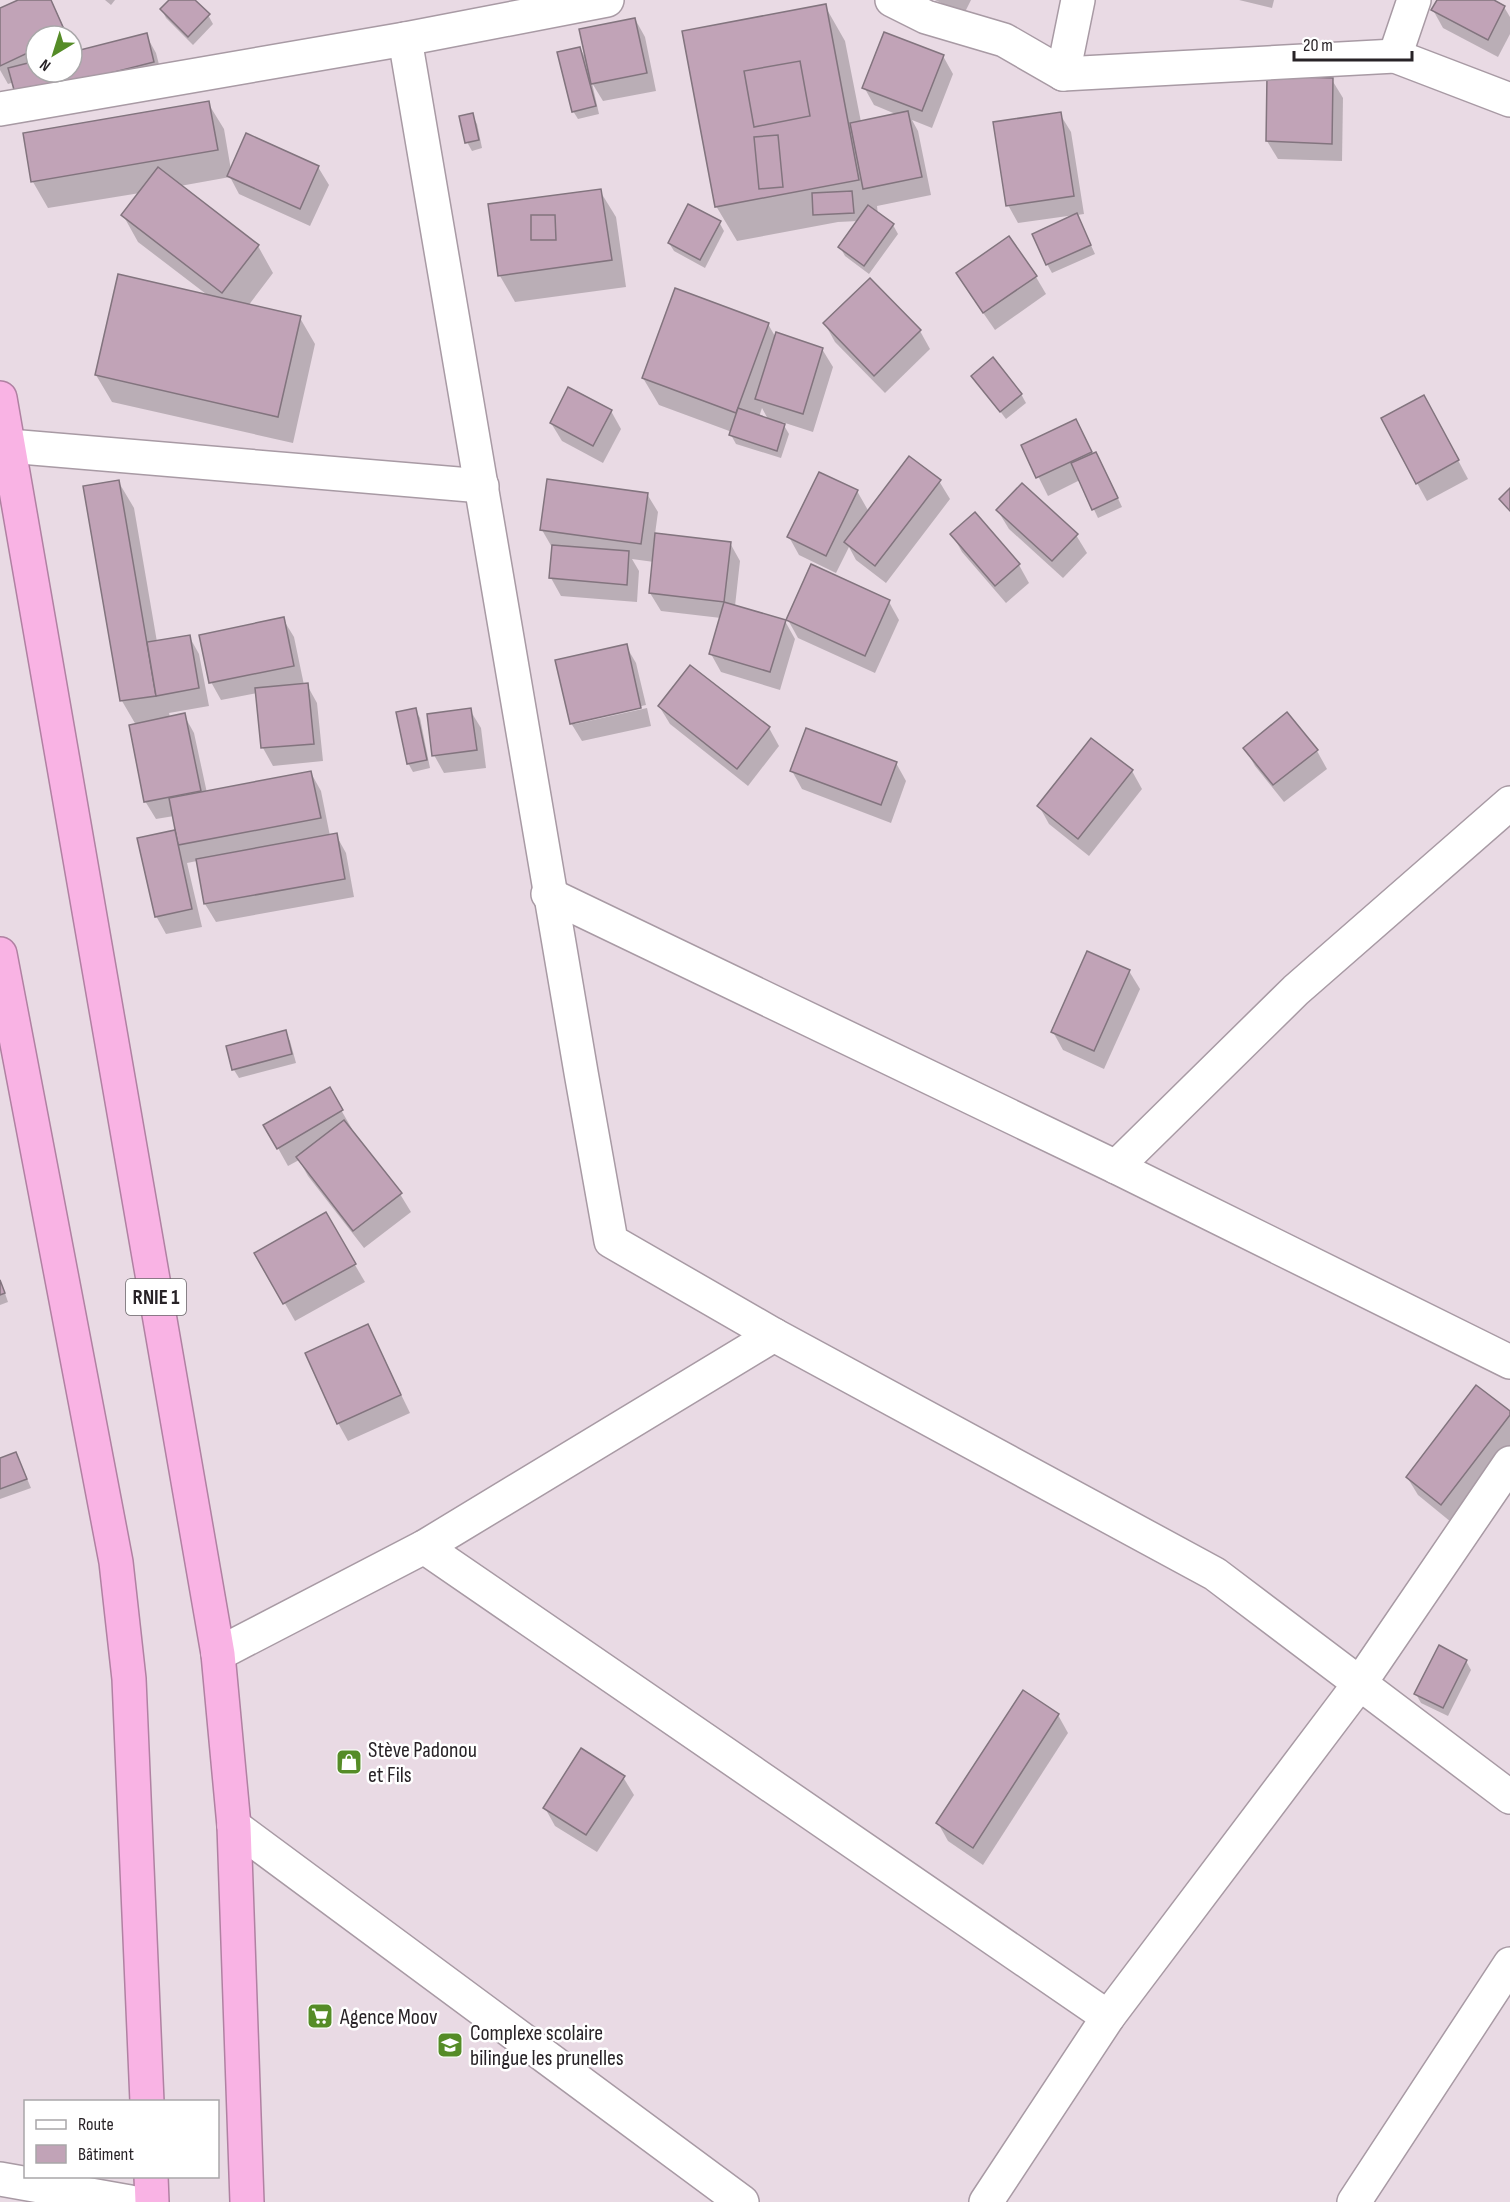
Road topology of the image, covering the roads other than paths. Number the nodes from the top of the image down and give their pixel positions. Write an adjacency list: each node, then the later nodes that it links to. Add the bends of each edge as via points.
1 (607, 0): 5 (street)
2 (892, 0): 7 (street, via 926,17 1004,40)
3 (1078, 0): 7 (street)
4 (1414, 0): 6 (street)
5 (405, 39): 9 (street); 12 (street)
6 (1395, 56): 7 (street); 8 (street)
7 (1063, 74)
8 (1510, 100)
9 (0, 109)
10 (0, 398): 11 (highway, RNIE 1)
11 (9, 446): 12 (street); 21 (highway, RNIE 1)
12 (482, 486): 14 (street)
13 (1510, 803): 16 (street, via 1296,990)
14 (548, 894): 16 (street); 17 (street, via 611,1241)
15 (0, 954): 27 (highway, via 116,1562 129,1679)
16 (1116, 1167): 18 (street)
17 (774, 1335): 20 (street); 22 (street, via 1215,1574)
18 (1510, 1362)
19 (1510, 1463): 22 (street)
20 (424, 1547): 21 (street); 26 (street)
21 (218, 1654): 24 (highway, RNIE 1)
22 (1360, 1683): 23 (street); 26 (street)
23 (1510, 1797)
24 (234, 1826): 32 (highway, RNIE 1); 33 (street)
25 (1510, 1964): 35 (street)
26 (1108, 2017): 34 (street)
27 (147, 2100)
28 (151, 2178): 31 (highway)
29 (0, 2179): 30 (street)
30 (129, 2202)
31 (152, 2202)
32 (247, 2202)
33 (742, 2202)
34 (986, 2202)
35 (1354, 2202)

